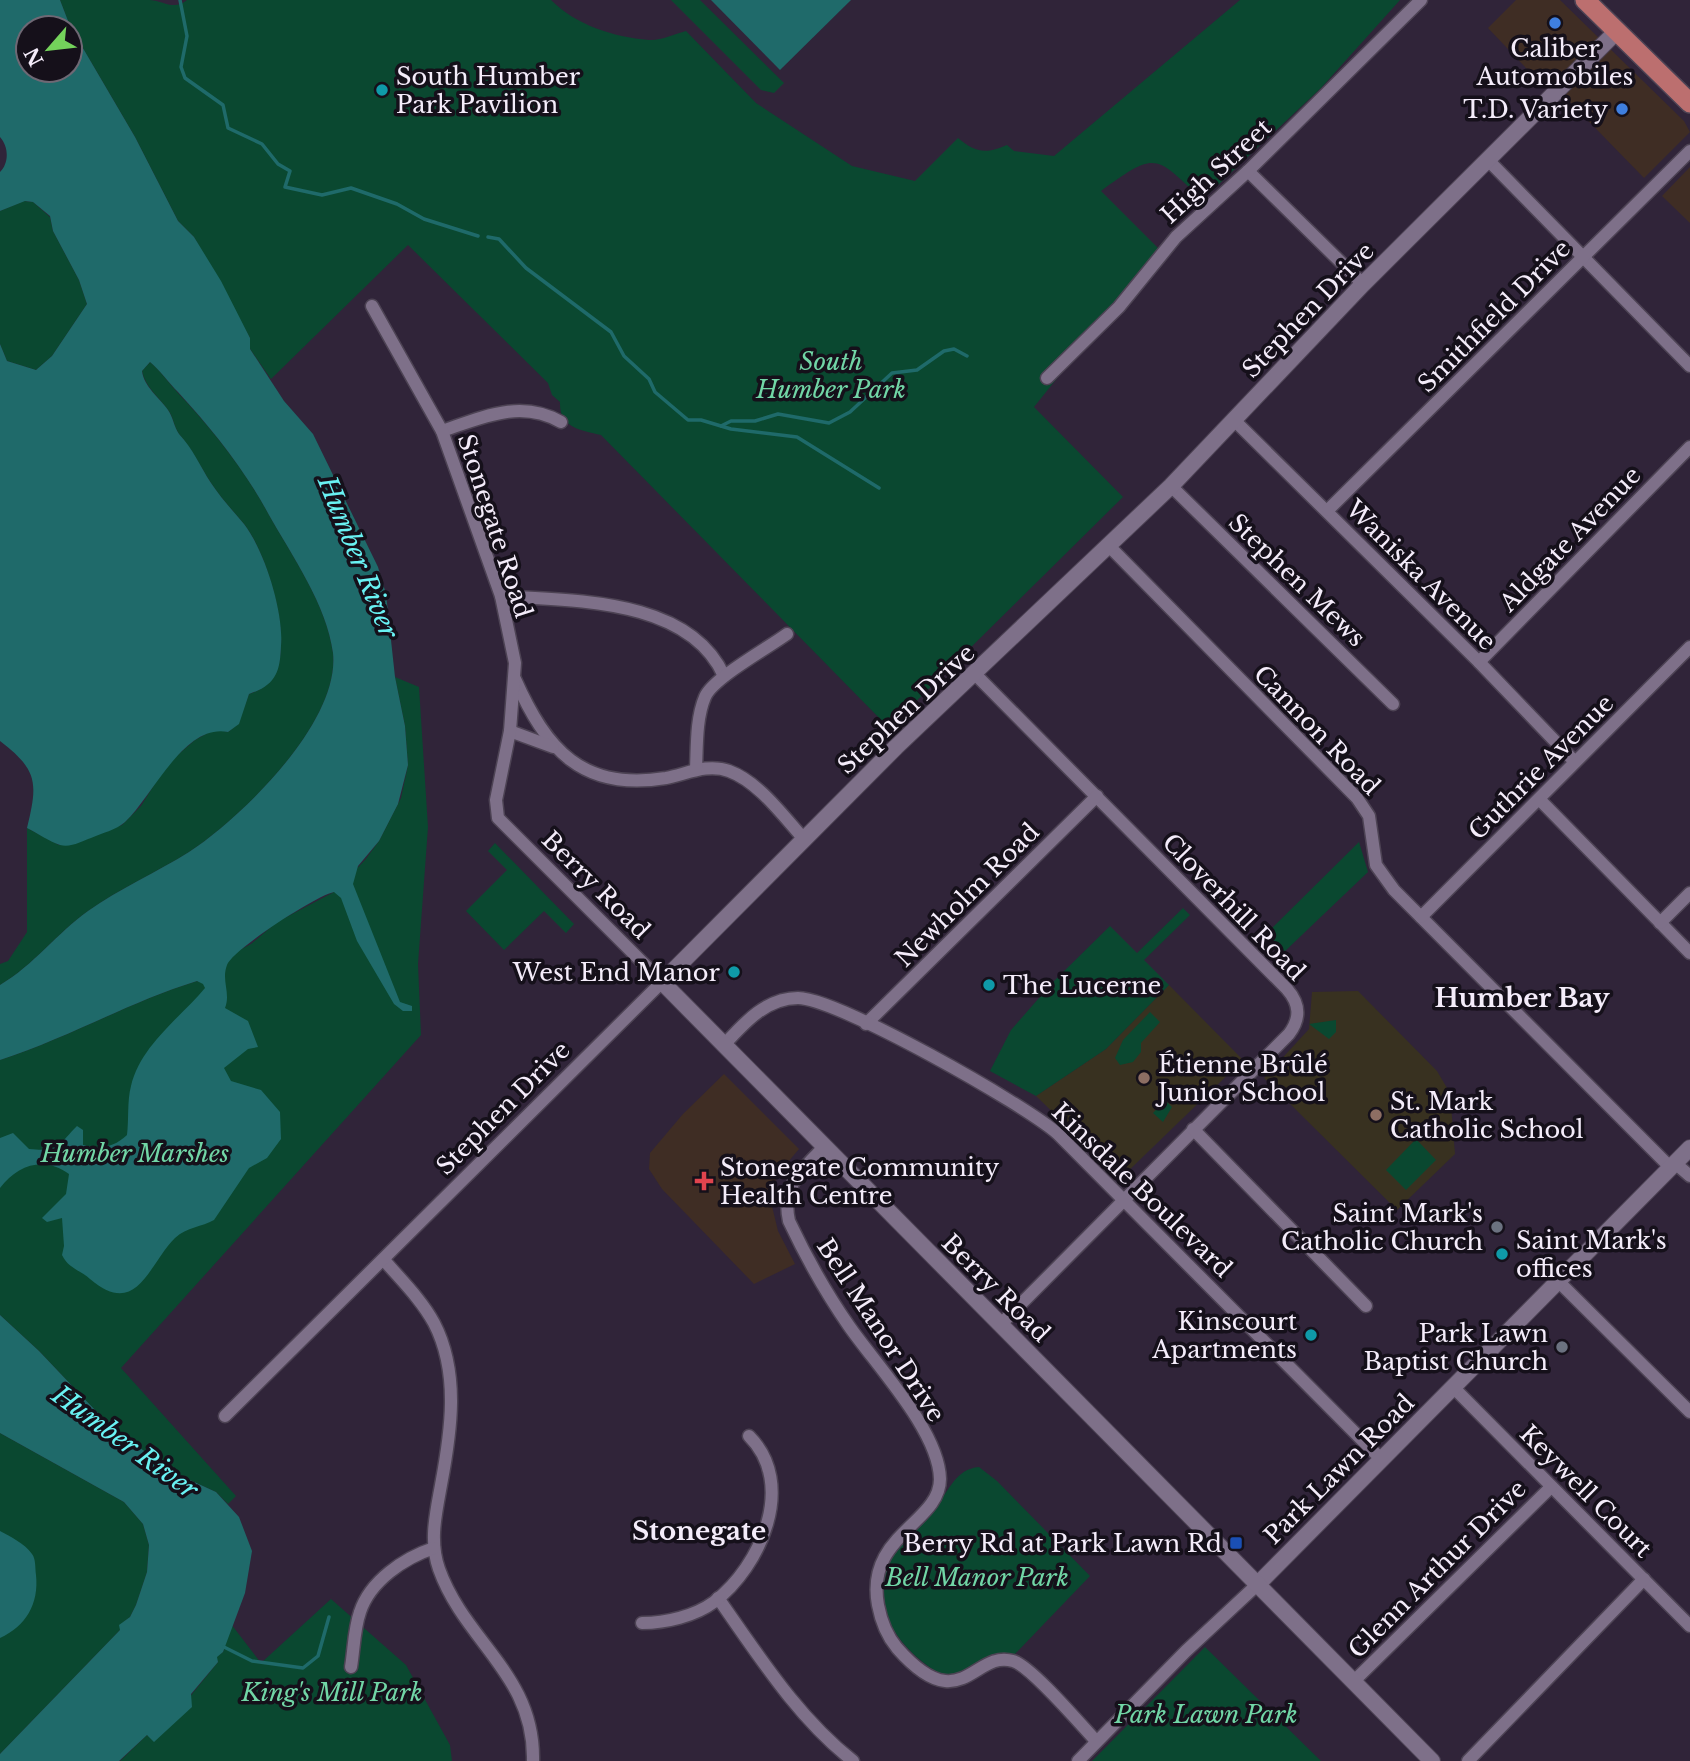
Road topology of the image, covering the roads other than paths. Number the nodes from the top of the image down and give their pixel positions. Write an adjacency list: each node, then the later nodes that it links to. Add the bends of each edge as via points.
1 (1421, 0): 7 (street, High Street)
2 (1585, 0): 3 (main road)
3 (1616, 32): 4 (main road); 6 (street, Stephen Drive)
4 (1690, 103)
5 (1690, 151): 8 (street, Smithfield Drive)
6 (1488, 160): 8 (street); 9 (street, Stephen Drive)
7 (1248, 171): 9 (street); 12 (street, High Street, via 1176,237 1119,307)
8 (1582, 258): 11 (street); 18 (street, Smithfield Drive)
9 (1363, 284): 13 (street, Stephen Drive)
10 (372, 306): 15 (street, Stonegate Road)
11 (1690, 366)
12 (1047, 378)
13 (1234, 420): 17 (street, Stephen Drive); 18 (street, Waniska Avenue)
14 (561, 422): 15 (street, via 540,411 519,409)
15 (442, 431): 20 (street, Stonegate Road)
16 (1690, 446): 23 (street, Aldgate Avenue)
17 (1171, 486): 19 (street, Stephen Drive); 27 (street, Stephen Mews)
18 (1328, 510): 23 (street, Waniska Avenue)
19 (1109, 546): 24 (street, Stephen Drive); 37 (street, Cannon Road, via 1357,798 1369,816 1380,871)
20 (501, 596): 25 (street, via 596,602 644,612 698,642 718,662); 26 (street, Stonegate Road)
21 (787, 634): 25 (street)
22 (1690, 647): 30 (street, Guthrie Avenue)
23 (1479, 662): 30 (street, Waniska Avenue)
24 (976, 675): 32 (street, Cloverhill Road); 35 (street, Stephen Drive)
25 (724, 676): 31 (street, via 705,697)
26 (515, 679): 28 (street, Stonegate Road); 29 (street, via 532,718)
27 (1393, 704)
28 (510, 731): 29 (street); 34 (street, Stonegate Road, via 497,787)
29 (553, 747): 31 (street, via 585,769 616,778 655,779)
30 (1576, 762): 33 (street, Guthrie Avenue)
31 (696, 769): 35 (street, via 726,770 744,778)
32 (1097, 796): 41 (street, Newholm Road); 43 (street, Cloverhill Road, via 1287,989 1298,1008 1289,1034)
33 (1539, 799): 37 (street, Guthrie Avenue); 38 (street)
34 (498, 818): 40 (street, Berry Road)
35 (804, 839): 40 (street, Stephen Drive)
36 (1690, 893): 38 (street)
37 (1421, 916): 46 (street, Cannon Road)
38 (1660, 923): 39 (street)
39 (1690, 953)
40 (662, 982): 42 (street, Berry Road); 49 (street, Stephen Drive)
41 (866, 1024): 42 (street, Kinsdale Boulevard, via 806,999 785,1000 757,1011); 48 (street, Kinsdale Boulevard, via 1035,1115)
42 (724, 1045): 44 (street, Berry Road)
43 (1194, 1129): 48 (street, Cloverhill Road); 51 (street)
44 (824, 1147): 52 (street, Berry Road); 67 (street, Bell Manor Drive, via 790,1185 789,1221 829,1296 908,1405 938,1466 937,1493 877,1571 876,1592 886,1632 904,1655 936,1680 960,1681 1006,1660 1017,1663)
45 (1690, 1147): 46 (street, Park Lawn Road)
46 (1673, 1165): 47 (street, Cannon Road); 50 (street, Park Lawn Road)
47 (1690, 1176)
48 (1124, 1200): 52 (street, Cloverhill Road); 57 (street, Kinsdale Boulevard)
49 (384, 1260): 55 (street, Stephen Drive); 59 (street, via 433,1322 448,1366 450,1435)
50 (1558, 1281): 53 (street, Park Lawn Road); 54 (street)
51 (1366, 1306)
52 (1000, 1325): 61 (street, Berry Road)
53 (1453, 1387): 57 (street, Park Lawn Road); 58 (street, Keywell Court)
54 (1690, 1412)
55 (225, 1416)
56 (748, 1436): 62 (street, via 767,1463 769,1516 753,1557)
57 (1381, 1459): 61 (street, Park Lawn Road)
58 (1551, 1487): 60 (street, Keywell Court); 66 (street, Glenn Arthur Drive)
59 (434, 1548): 65 (street, via 413,1555 368,1595 358,1620); 68 (street, via 448,1589 524,1702 534,1738)
60 (1644, 1579): 64 (street, Keywell Court); 72 (street)
61 (1259, 1583): 66 (street, Berry Road); 67 (street, Park Lawn Road)
62 (718, 1598): 63 (street, via 698,1611); 69 (street, via 797,1708)
63 (642, 1623)
64 (1690, 1626)
65 (351, 1667)
66 (1353, 1682): 71 (street, Berry Road)
67 (1096, 1741): 70 (street, Park Lawn Road)
68 (533, 1761)
69 (853, 1761)
70 (1078, 1761)
71 (1432, 1761)
72 (1468, 1761)

